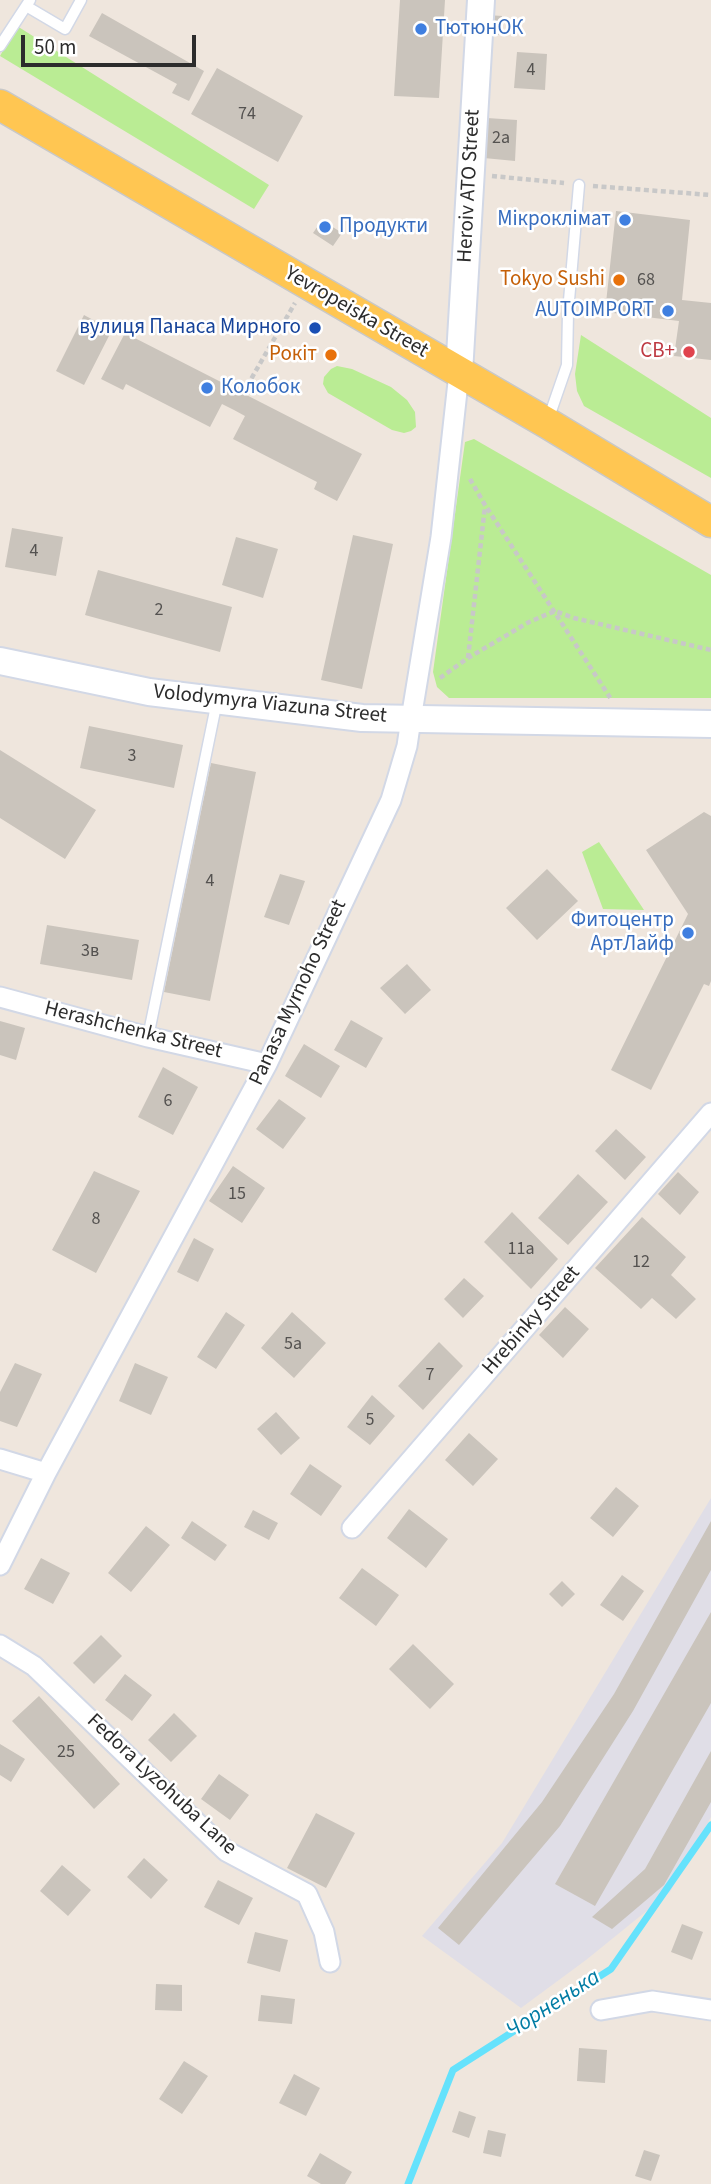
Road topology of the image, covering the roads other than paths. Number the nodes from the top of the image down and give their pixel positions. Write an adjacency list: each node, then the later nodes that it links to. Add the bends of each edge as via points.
1 (81, 0): 3 (lane, via 65,29)
2 (481, 0): 7 (main road, Heroiv ATO Street)
3 (28, 3): 4 (lane)
4 (0, 47)
5 (0, 105): 7 (main road, Yevropeiska Street)
6 (579, 185): 8 (lane, via 567,365)
7 (459, 373): 8 (main road, Yevropeiska Street); 12 (street, Panasa Myrnoho Street, via 441,537)
8 (547, 424): 9 (main road, Yevropeiska Street)
9 (711, 522)
10 (0, 661): 11 (main road, Volodymyra Viazuna Street)
11 (217, 701): 12 (main road, Volodymyra Viazuna Street, via 362,718); 15 (lane)
12 (413, 707): 13 (main road, Volodymyra Viazuna Street); 16 (street, Panasa Myrnoho Street, via 391,800)
13 (711, 724)
14 (0, 997): 15 (street, Herashchenka Street)
15 (148, 1037): 16 (street, Herashchenka Street)
16 (267, 1064): 19 (street, Panasa Myrnoho Street)
17 (711, 1114): 20 (street, Hrebinky Street)
18 (0, 1459): 19 (street)
19 (46, 1473): 21 (street, Panasa Myrnoho Street)
20 (352, 1528)
21 (0, 1565)
22 (0, 1645): 23 (street, Fedora Lyzohuba Lane, via 34,1666 226,1851 307,1894 324,1932)
23 (330, 1962)
24 (601, 2010): 25 (street, via 652,2001)
25 (711, 2010)

